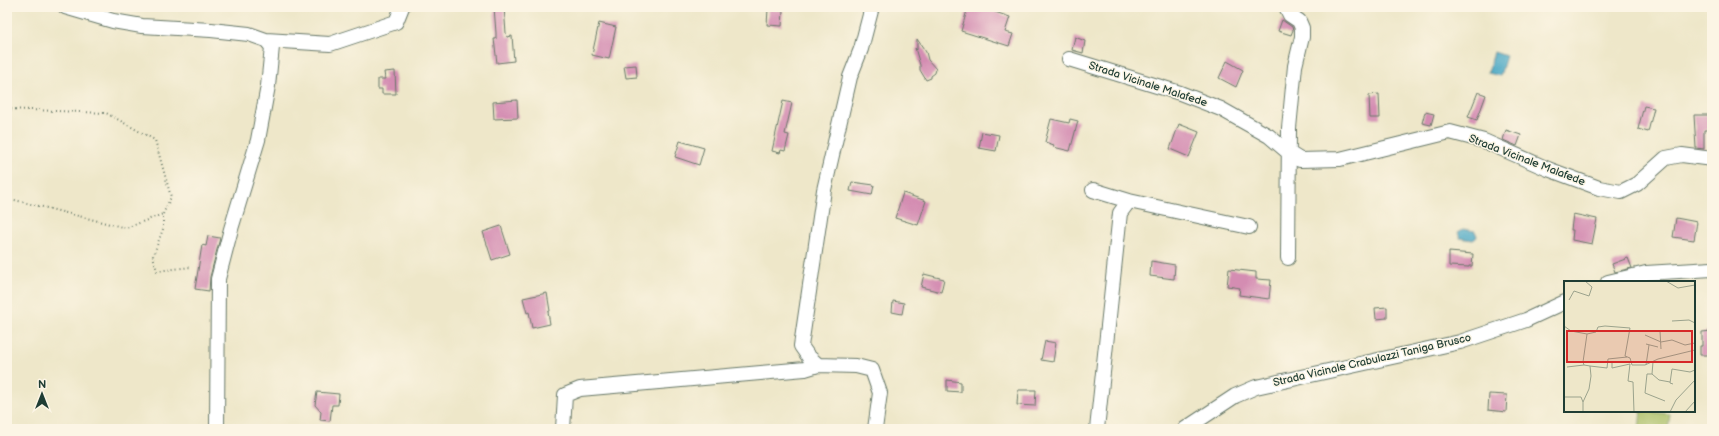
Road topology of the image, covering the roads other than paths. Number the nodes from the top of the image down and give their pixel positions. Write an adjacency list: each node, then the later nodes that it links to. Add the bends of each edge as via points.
1 (65, 7): 5 (street, via 113,21 142,26 234,32)
2 (402, 7): 5 (street, via 396,22 330,44)
3 (872, 7): 16 (street, via 861,49 850,77 826,184 801,346)
4 (1287, 9): 7 (street, via 1302,28 1295,66)
5 (266, 40): 17 (street, via 272,47 258,140 218,279)
6 (1069, 59): 7 (street, Strada Vicinale Malafede, via 1180,92 1221,109 1268,136)
7 (1289, 153): 8 (street, Strada Vicinale Malafede, via 1300,160 1340,159 1450,132 1484,141 1599,188 1622,192 1637,184 1666,158 1682,155); 12 (street)
8 (1712, 159)
9 (1093, 190): 10 (street)
10 (1129, 201): 11 (street); 20 (street, via 1120,214)
11 (1249, 227)
12 (1288, 258)
13 (1712, 269): 14 (street, via 1646,273)
14 (1612, 281)
15 (1564, 302): 21 (street, Strada Vicinale Crabulazzi Taniga Brusco, via 1526,320 1460,342 1256,387 1235,396)
16 (818, 365): 18 (street, via 805,369 580,389 565,395); 19 (street, via 856,366 872,370 880,393)
17 (217, 429)
18 (564, 429)
19 (875, 429)
20 (1097, 429)
21 (1185, 429)

